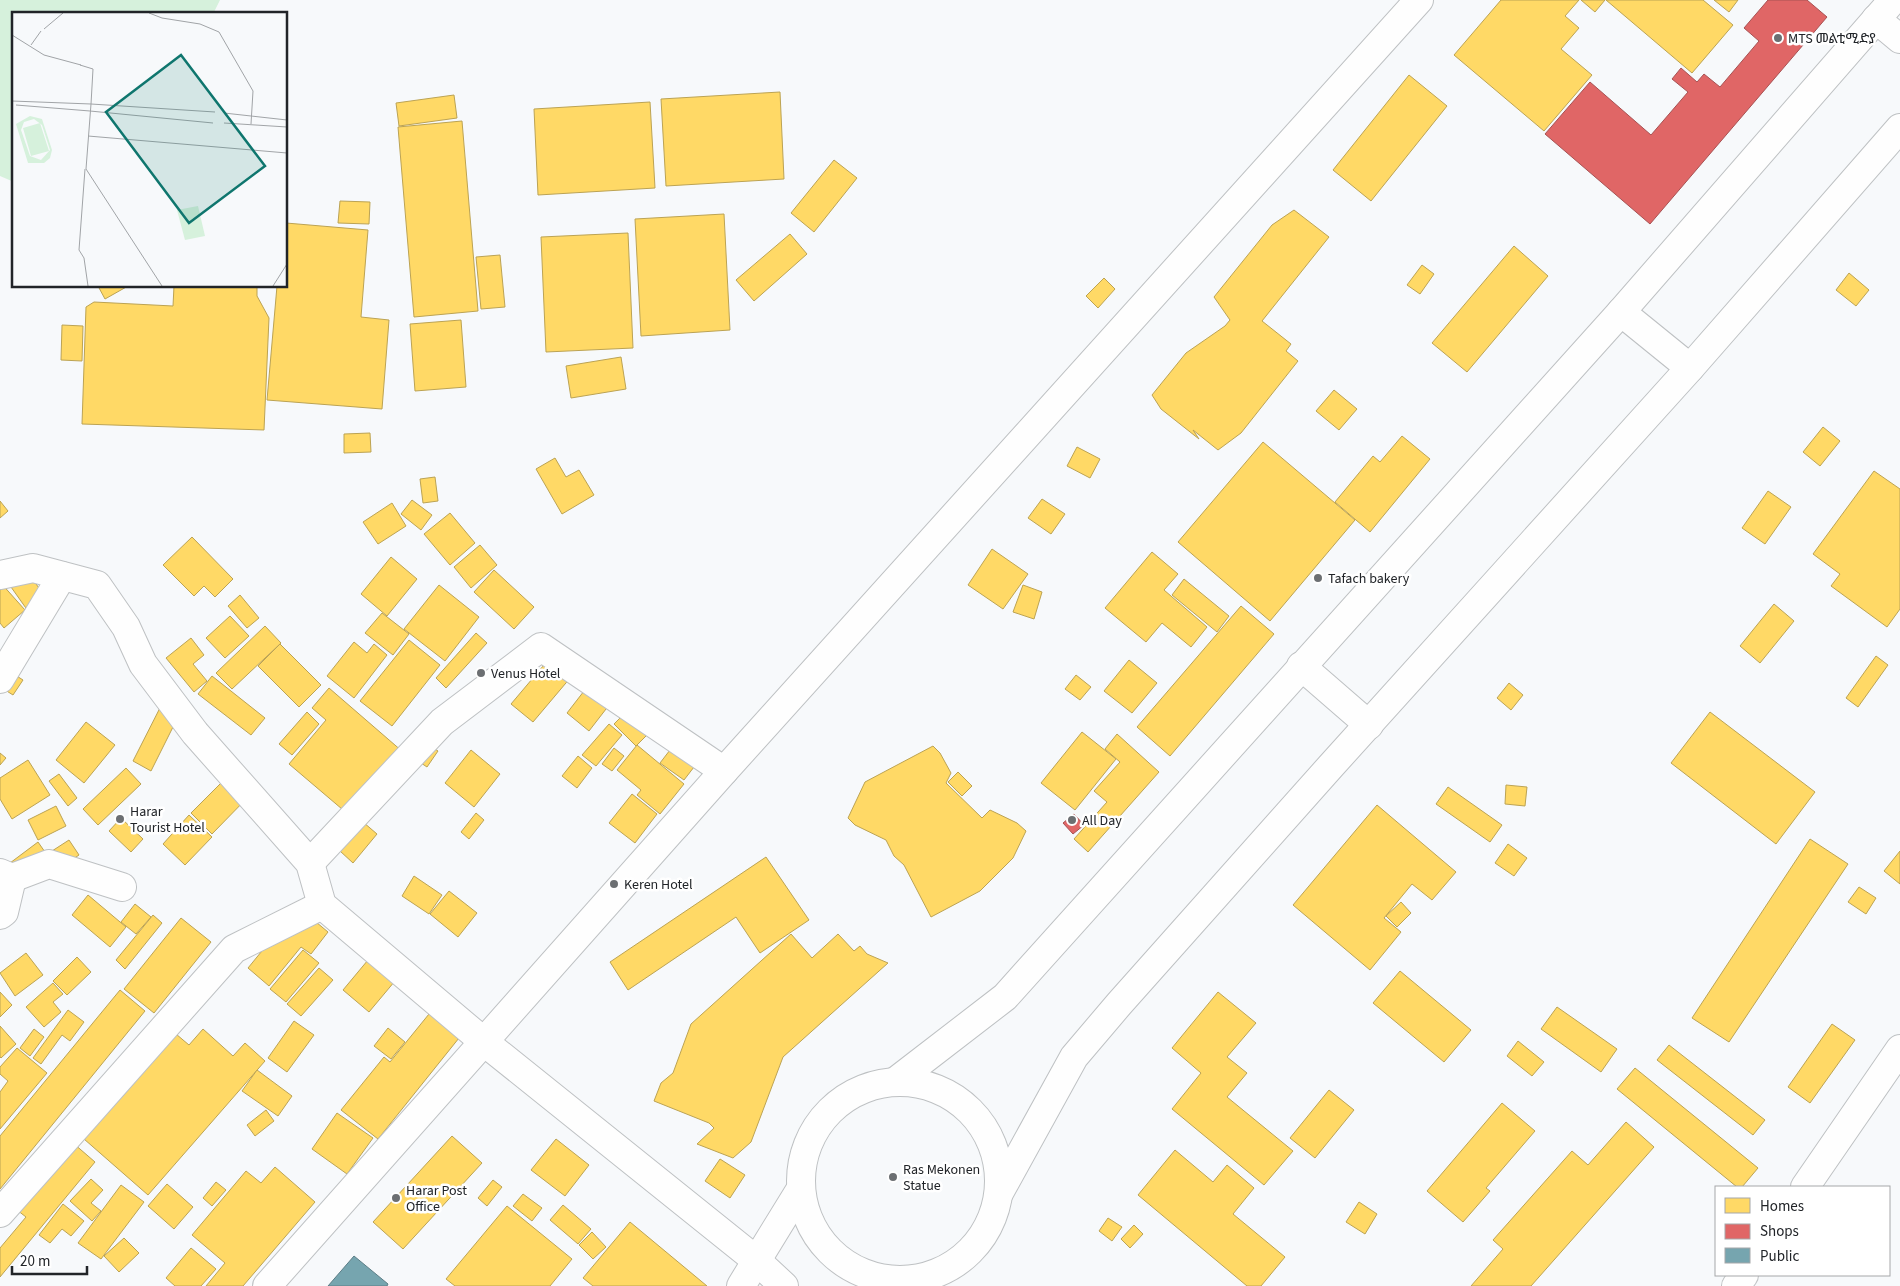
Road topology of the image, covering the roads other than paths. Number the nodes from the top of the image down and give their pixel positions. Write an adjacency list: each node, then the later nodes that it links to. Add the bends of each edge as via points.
1 (1419, 0): 12 (street)
2 (1885, 10): 3 (street); 5 (street)
3 (1900, 39)
4 (1900, 128): 6 (street)
5 (1621, 312): 6 (street); 9 (street)
6 (1690, 368): 11 (street)
7 (0, 575): 8 (street, via 33,568)
8 (62, 576): 10 (street); 13 (street, via 97,585 126,627 143,664 195,733)
9 (1301, 666): 11 (street); 20 (street, via 1005,996)
10 (0, 679)
11 (1369, 725): 23 (street, via 1074,1057)
12 (724, 771): 13 (street, via 541,647 442,722); 18 (street)
13 (310, 863): 16 (street)
14 (6, 875): 15 (street, via 48,864); 17 (street, via 4,912)
15 (122, 887)
16 (322, 905): 18 (street); 24 (street, via 234,949)
17 (0, 915)
18 (483, 1040): 25 (street); 27 (street)
19 (1900, 1049): 21 (street)
20 (896, 1081): 22 (street, via 862,1088 835,1105 815,1129 803,1158); 23 (street, via 930,1086 961,1101 984,1127 997,1158)
21 (1805, 1186)
22 (800, 1190): 25 (street); 26 (street, via 808,1220 824,1247 848,1267 877,1279)
23 (999, 1193): 26 (street, via 989,1226 968,1254 939,1273)
24 (0, 1213)
25 (756, 1260): 28 (street); 29 (street)
26 (905, 1283)
27 (267, 1286)
28 (740, 1286)
29 (784, 1286)

